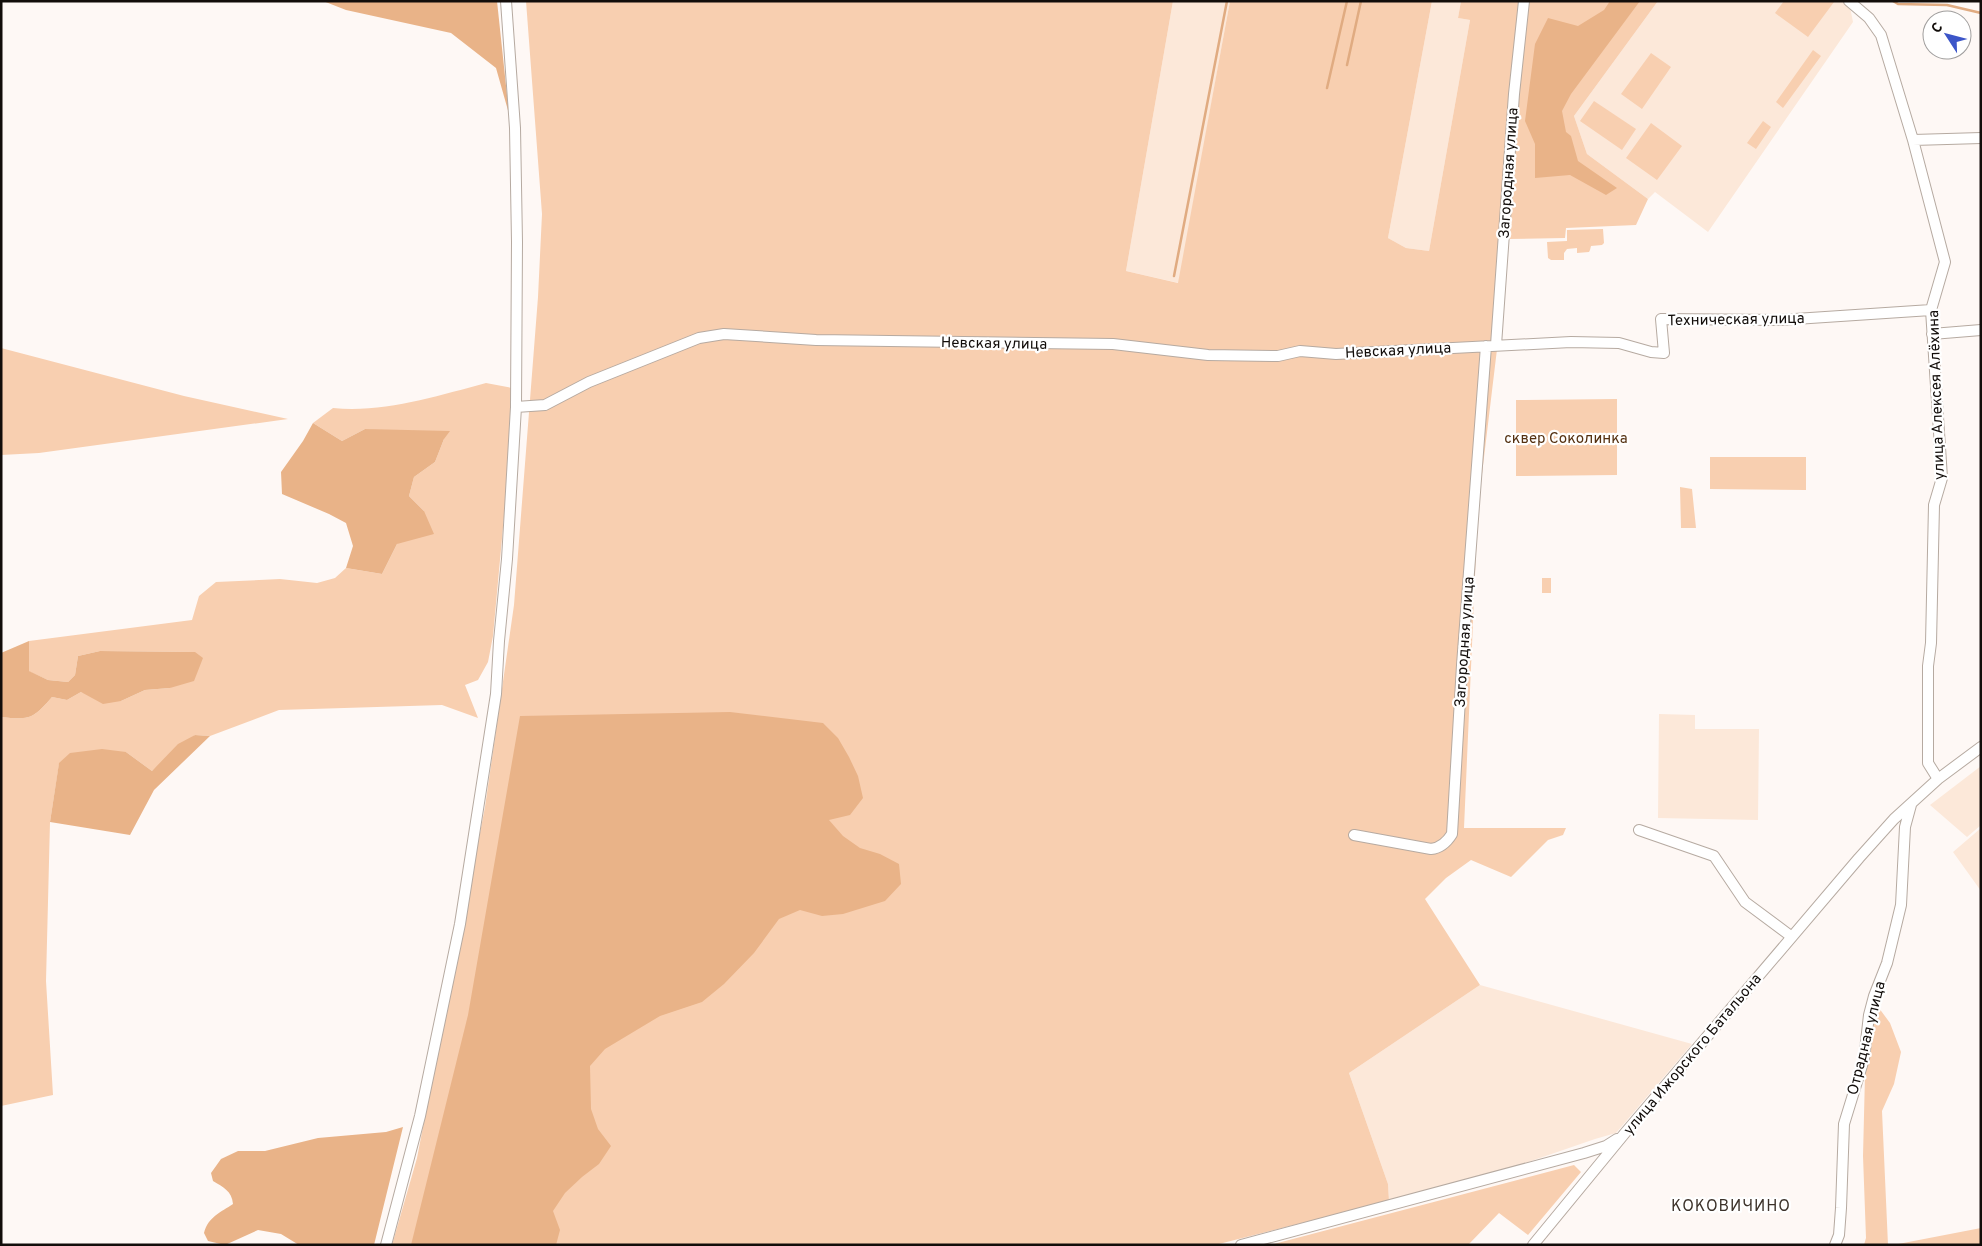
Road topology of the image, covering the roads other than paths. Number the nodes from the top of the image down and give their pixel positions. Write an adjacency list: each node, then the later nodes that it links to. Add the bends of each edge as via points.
1 (506, 1): 10 (street, via 515,128)
2 (1524, 1): 9 (street, Загородная улица)
3 (1849, 1): 5 (street, улица Алексея Алёхина, via 1869,18 1881,35)
4 (1981, 138): 5 (street)
5 (1913, 140): 6 (street, улица Алексея Алёхина, via 1945,262)
6 (1931, 310): 8 (street, улица Алексея Алёхина); 9 (street, Техническая улица, via 1780,320 1661,319 1664,353 1603,342)
7 (1981, 330): 8 (street)
8 (1932, 334): 12 (street, улица Алексея Алёхина, via 1942,478 1934,506 1928,763)
9 (1491, 346): 10 (street, Невская улица, via 1336,354 1300,351 1278,356 1208,355 1113,344 816,340 724,334 699,338 589,382 545,405); 15 (street, Загородная улица, via 1462,665 1452,834 1448,842 1431,850)
10 (516, 407): 20 (street, via 496,694 460,924 420,1116)
11 (1981, 747): 12 (street, улица Ижорского Батальона)
12 (1938, 779): 13 (street, улица Ижорского Батальона)
13 (1911, 804): 16 (street, улица Ижорского Батальона, via 1859,858); 23 (street, Отрадная улица, via 1905,827 1901,905 1887,963 1869,1015 1864,1059 1844,1124 1841,1208)
14 (1639, 830): 16 (street, via 1714,856 1745,902)
15 (1354, 836)
16 (1792, 937): 17 (street, улица Ижорского Батальона)
17 (1625, 1133): 18 (street, via 1606,1146); 19 (street, улица Ижорского Батальона)
18 (1584, 1153): 19 (street); 21 (street)
19 (1593, 1172): 22 (street, улица Ижорского Батальона)
20 (386, 1245)
21 (1241, 1245)
22 (1533, 1245)
23 (1835, 1245)

